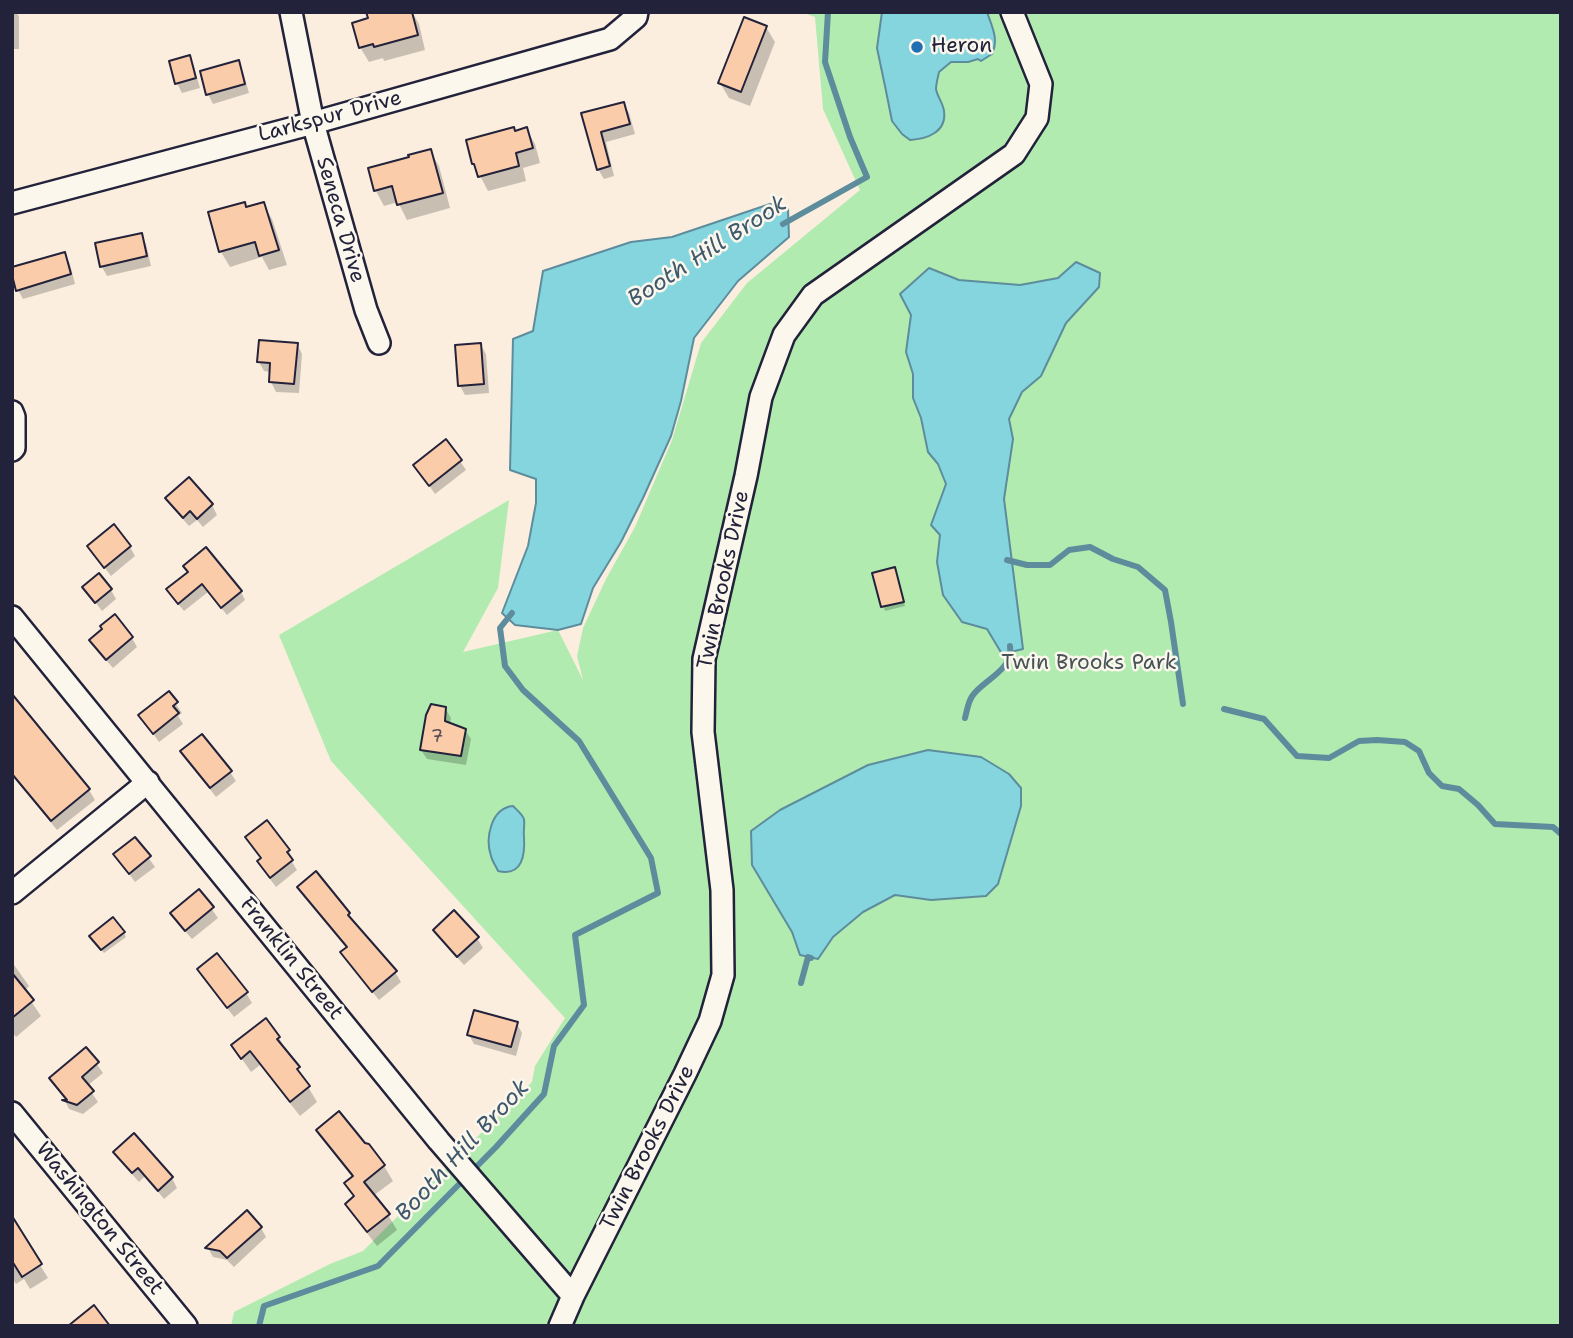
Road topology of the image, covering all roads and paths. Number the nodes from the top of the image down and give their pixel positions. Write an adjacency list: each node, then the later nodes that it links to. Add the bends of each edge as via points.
1 (291, 12): 4 (street, Seneca Drive)
2 (637, 12): 4 (street, Larkspur Drive, via 610,39)
3 (1012, 12): 13 (street, Twin Brooks Drive, via 1041,84 1037,118 1014,154 813,295 784,335 761,397 704,659 703,733 722,890 723,975 710,1021)
4 (313, 123): 5 (street, Larkspur Drive); 6 (street, Seneca Drive)
5 (12, 203)
6 (379, 343)
7 (12, 412): 8 (street)
8 (12, 450)
9 (12, 617): 10 (street, Franklin Street)
10 (148, 782): 11 (street); 13 (street, Franklin Street, via 439,1142)
11 (12, 893)
12 (12, 1113): 14 (street, Washington Street)
13 (573, 1296): 15 (street, Twin Brooks Drive)
14 (186, 1326)
15 (560, 1326)

